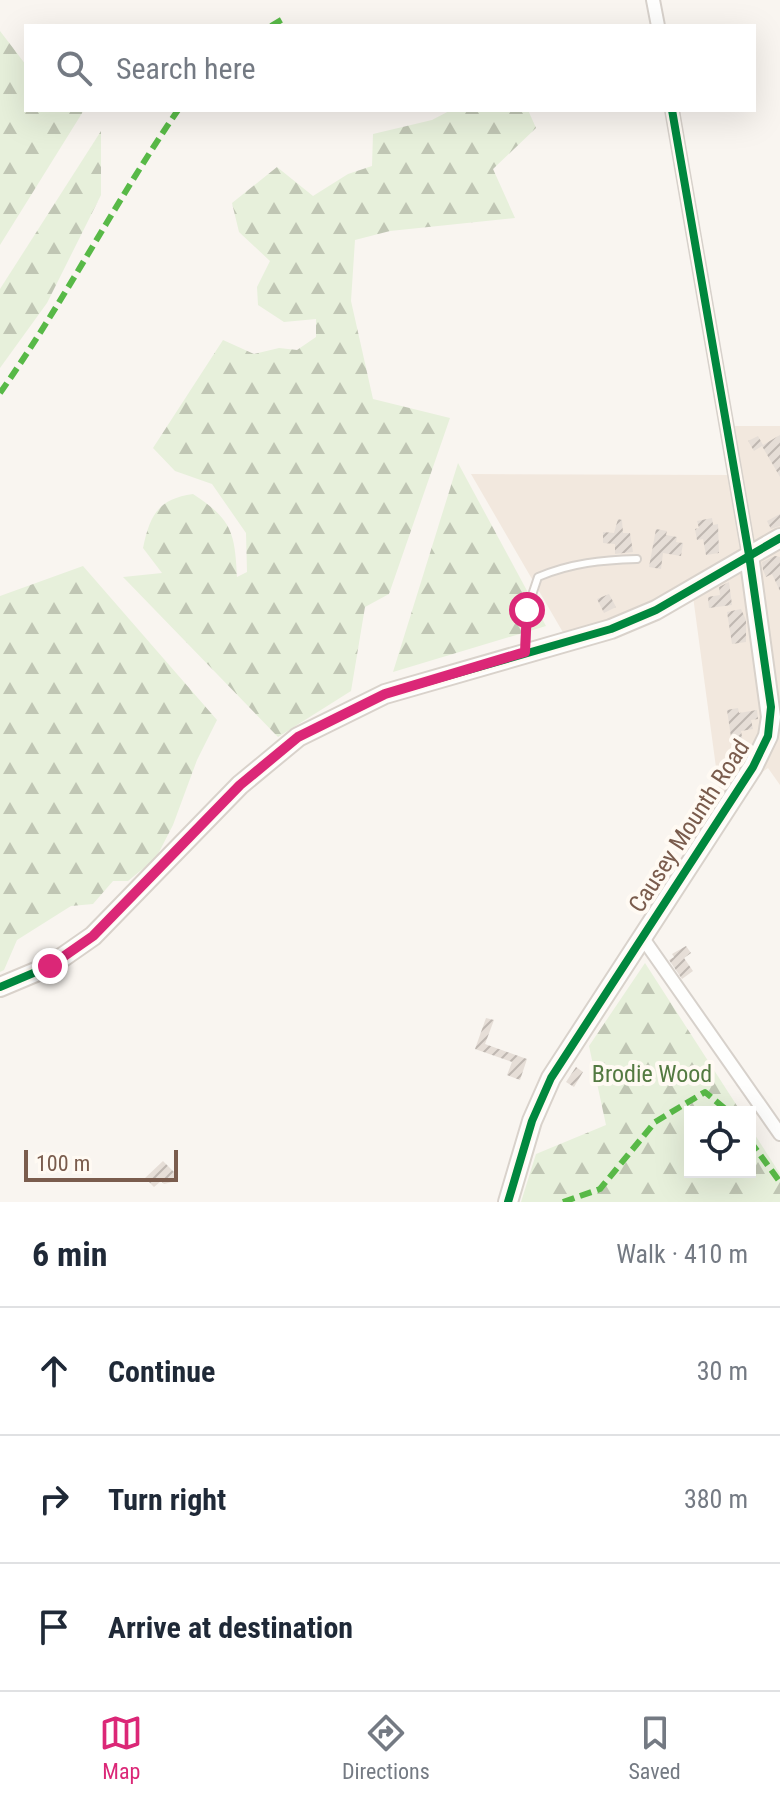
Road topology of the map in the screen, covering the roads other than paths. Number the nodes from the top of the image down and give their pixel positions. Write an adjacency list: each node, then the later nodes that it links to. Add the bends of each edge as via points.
1 (653, 0): 2 (street)
2 (658, 24)
3 (672, 112): 5 (street, Causey Mounth Road)
4 (780, 538): 5 (street)
5 (749, 555): 7 (street, via 656,610 611,629); 8 (street, Causey Mounth Road, via 771,707 768,736)
6 (637, 559): 7 (lane, via 584,562 538,577 527,610)
7 (525, 652): 9 (street, via 385,694 298,737 240,785 93,936 50,966)
8 (642, 937): 10 (street); 11 (street, Causey Mounth Road, via 551,1078)
9 (0, 987)
10 (780, 1134)
11 (508, 1202)

